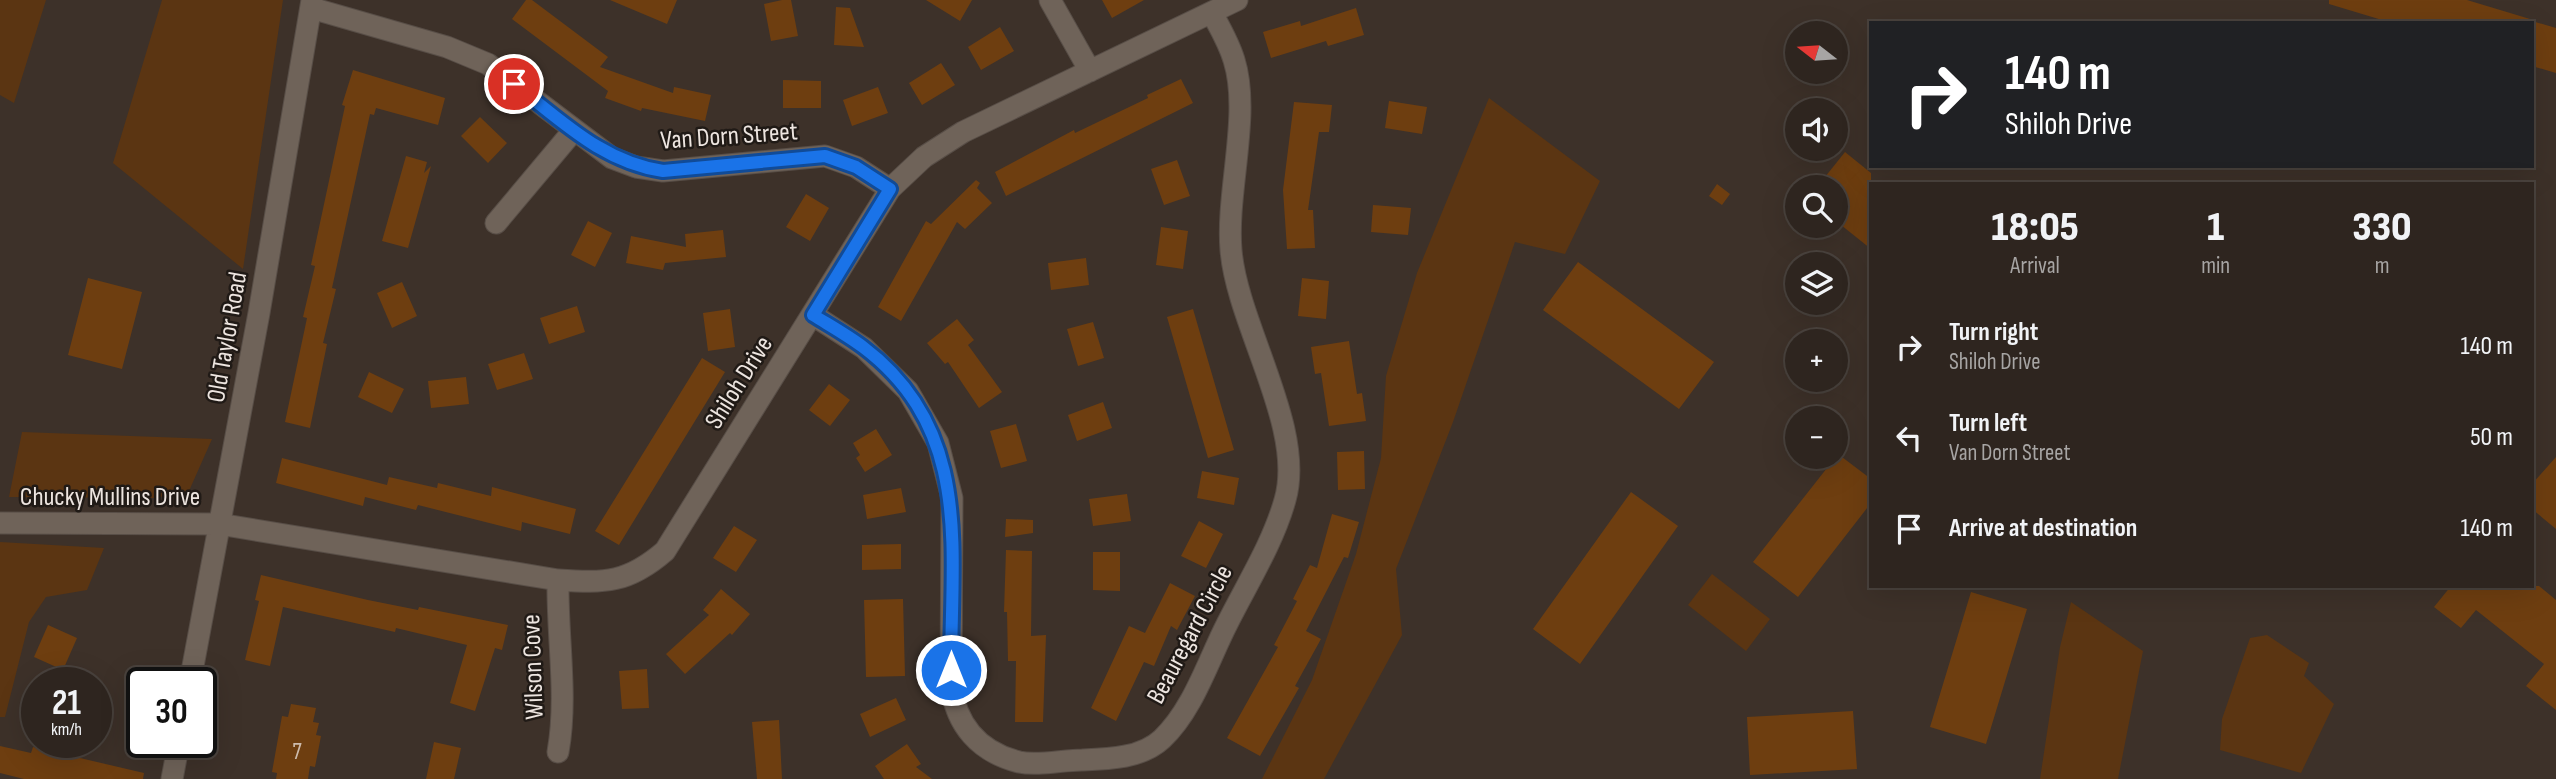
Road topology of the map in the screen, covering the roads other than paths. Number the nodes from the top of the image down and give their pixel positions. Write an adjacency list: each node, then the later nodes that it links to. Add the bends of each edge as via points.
1 (1050, 0): 5 (street)
2 (1237, 0): 4 (street, Shiloh Drive)
3 (312, 4): 6 (street, Van Dorn Street, via 479,60); 11 (street, Old Taylor Road)
4 (1212, 13): 5 (street, Shiloh Drive); 9 (street, Beauregard Circle, via 1235,63 1239,93 1231,250 1238,287 1285,437 1288,478 1286,499 1273,531 1184,710 1161,740 1137,754 1021,762 986,747 968,731 955,710 951,685 951,498 938,443 908,391 864,348)
5 (1090, 71): 7 (street, Shiloh Drive, via 963,132 924,157)
6 (574, 130): 7 (street, Van Dorn Street, via 612,158 636,167 663,171 825,156 856,167); 8 (street)
7 (890, 189): 9 (street, Shiloh Drive)
8 (496, 223)
9 (813, 315): 12 (street, Shiloh Drive, via 666,551 631,576 606,583)
10 (0, 523): 11 (street, Chucky Mullins Drive)
11 (219, 524): 12 (street, Shiloh Drive); 13 (street, Old Taylor Road)
12 (558, 580): 14 (street, Wilson Cove, via 564,716)
13 (193, 667)
14 (558, 752)
15 (175, 758): 16 (street)
16 (172, 779)

